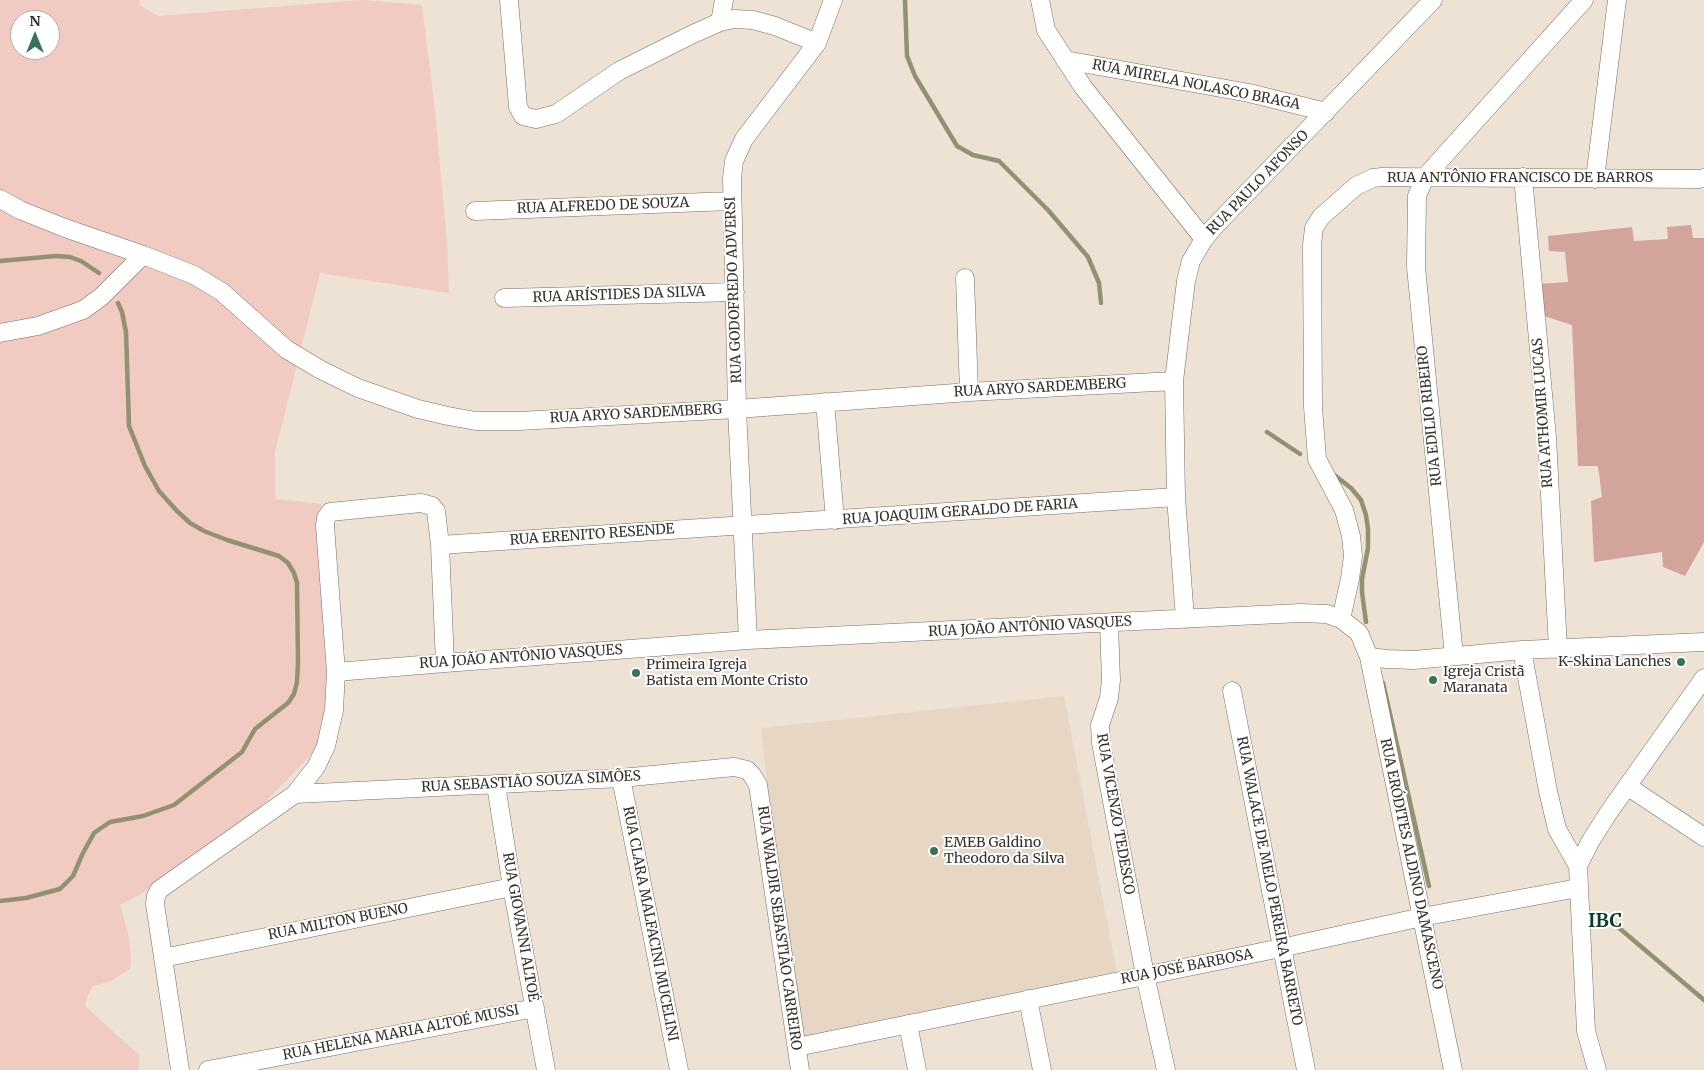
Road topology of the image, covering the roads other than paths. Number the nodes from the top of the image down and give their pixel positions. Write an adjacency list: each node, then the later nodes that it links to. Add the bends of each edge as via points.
1 (509, 0): 8 (street, via 518,107 523,116 536,119 556,114 619,71)
2 (724, 0): 8 (street)
3 (833, 0): 9 (street, RUA GODOFREDO ADVERSI)
4 (1040, 0): 10 (street, via 1046,30)
5 (1433, 0): 11 (street, RUA PAULO AFONSO)
6 (1584, 0): 12 (street)
7 (1617, 0): 14 (street)
8 (720, 22): 9 (street, via 753,20)
9 (817, 43): 17 (street, RUA GODOFREDO ADVERSI, via 744,139 734,161)
10 (1065, 60): 11 (street, RUA MIRELA NOLASCO BRAGA, via 1249,93); 19 (street)
11 (1326, 112): 19 (street, RUA PAULO AFONSO)
12 (1425, 177): 13 (street, RUA ANTÔNIO FRANCISCO DE BARROS); 34 (street, RUA ANTÔNIO FRANCISCO DE BARROS, via 1373,178 1356,186 1321,217 1314,228 1313,406 1316,451 1317,459 1344,510 1352,549 1350,578); 40 (street, RUA EDILIO RIBEIRO, via 1417,196 1416,267)
13 (1523, 177): 14 (street, RUA ANTÔNIO FRANCISCO DE BARROS); 38 (street, RUA ATHOMIR LUCAS, via 1547,437)
14 (1595, 179): 15 (street, RUA ANTÔNIO FRANCISCO DE BARROS)
15 (1701, 179)
16 (0, 199): 20 (street, RUA ARYO SARDEMBERG, via 64,228)
17 (732, 201): 18 (street, RUA ALFREDO DE SOUZA); 22 (street, RUA GODOFREDO ADVERSI)
18 (476, 211)
19 (1204, 239): 25 (street, RUA PAULO AFONSO, via 1186,281)
20 (143, 255): 24 (street, via 101,297 83,310 38,326); 28 (street, RUA ARYO SARDEMBERG, via 194,275 222,292 286,349 321,370 358,388 418,409 476,420 510,421)
21 (965, 278): 26 (street)
22 (735, 292): 23 (street, RUA ARÍSTIDES DA SILVA); 28 (street, RUA GODOFREDO ADVERSI)
23 (504, 298)
24 (0, 333)
25 (1174, 381): 26 (street, RUA ARYO SARDEMBERG); 29 (street, RUA PAULO AFONSO)
26 (970, 392): 27 (street, RUA ARYO SARDEMBERG)
27 (825, 402): 28 (street, RUA ARYO SARDEMBERG); 30 (street)
28 (737, 409): 31 (street, RUA GODOFREDO ADVERSI)
29 (1176, 497): 30 (street, RUA JOAQUIM GERALDO DE FARIA); 33 (street, RUA PAULO AFONSO)
30 (835, 520): 31 (street, RUA JOAQUIM GERALDO DE FARIA)
31 (744, 526): 32 (street, RUA ERENITO RESENDE); 36 (street, RUA GODOFREDO ADVERSI)
32 (440, 545): 42 (street); 43 (street, via 436,511 432,506 421,503 330,512 325,526)
33 (1185, 619): 34 (street, RUA JOÃO ANTÔNIO VASQUES, via 1312,613); 35 (street, RUA JOÃO ANTÔNIO VASQUES)
34 (1341, 619): 41 (street, RUA JOÃO ANTÔNIO VASQUES, via 1359,633)
35 (1109, 624): 36 (street, RUA JOÃO ANTÔNIO VASQUES); 59 (street, RUA VICENZO TEDESCO, via 1112,680 1100,726 1100,743)
36 (748, 640): 42 (street, RUA JOÃO ANTÔNIO VASQUES)
37 (1704, 642): 38 (street)
38 (1558, 649): 39 (street)
39 (1522, 650): 40 (street); 53 (street, via 1557,830)
40 (1454, 656): 41 (street, via 1414,660)
41 (1369, 657): 56 (street, RUA ERÓDITES ALDINO DAMASCENO)
42 (445, 663): 43 (street, RUA JOÃO ANTÔNIO VASQUES)
43 (336, 672): 51 (street, via 334,710 326,746 316,767)
44 (1704, 678): 46 (street)
45 (1232, 691): 57 (street, RUA WALACE DE MELO PEREIRA BARRETO)
46 (1698, 699): 50 (street)
47 (621, 778): 48 (street, RUA SEBASTIÃO SOUZA SIMÕES); 49 (street, RUA SEBASTIÃO SOUZA SIMÕES, via 734,767 746,770); 67 (street, RUA CLARA MALFACINI MUCELINI)
48 (496, 785): 51 (street, RUA SEBASTIÃO SOUZA SIMÕES); 54 (street, RUA GIOVANNI ALTOÉ)
49 (758, 786): 63 (street, RUA WALDIR SEBASTIÃO CARREIRO)
50 (1627, 786): 52 (street); 53 (street)
51 (295, 794): 58 (street, via 159,890 155,904)
52 (1704, 837)
53 (1578, 866): 55 (street)
54 (512, 887): 58 (street, RUA MILTON BUENO); 61 (street, RUA GIOVANNI ALTOÉ)
55 (1578, 888): 56 (street, RUA JOSÉ BARBOSA); 74 (street, via 1586,1031)
56 (1422, 917): 57 (street, RUA JOSÉ BARBOSA); 73 (street, RUA ERÓDITES ALDINO DAMASCENO)
57 (1281, 948): 59 (street, RUA JOSÉ BARBOSA); 72 (street, RUA WALACE DE MELO PEREIRA BARRETO)
58 (163, 958): 64 (street)
59 (1146, 974): 60 (street, RUA JOSÉ BARBOSA); 71 (street, RUA VICENZO TEDESCO)
60 (1028, 999): 62 (street, RUA JOSÉ BARBOSA); 70 (street)
61 (535, 1008): 65 (street, RUA HELENA MARIA ALTOÉ MUSSI); 66 (street, RUA GIOVANNI ALTOÉ)
62 (908, 1024): 63 (street, RUA JOSÉ BARBOSA); 69 (street)
63 (797, 1047): 68 (street, RUA WALDIR SEBASTIÃO CARREIRO)
64 (180, 1070)
65 (208, 1070)
66 (546, 1070)
67 (679, 1070)
68 (800, 1070)
69 (917, 1070)
70 (1042, 1070)
71 (1166, 1070)
72 (1306, 1070)
73 (1453, 1070)
74 (1597, 1070)

